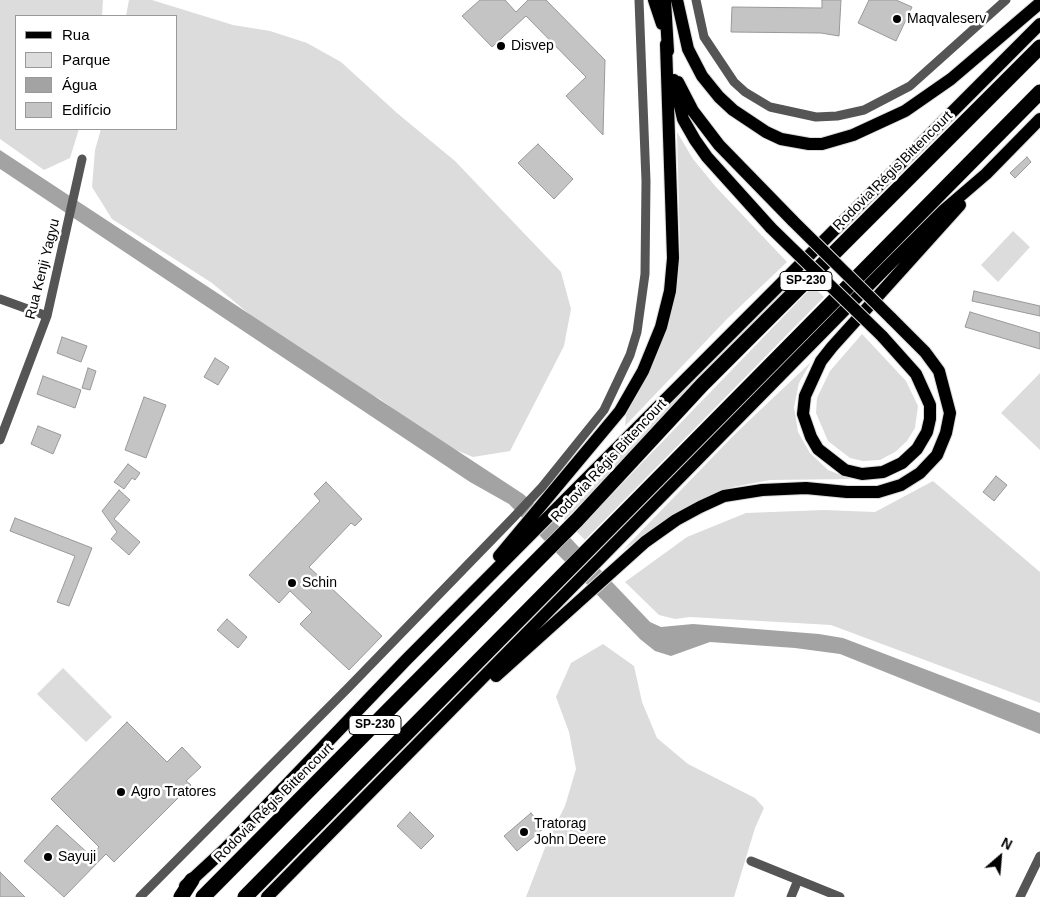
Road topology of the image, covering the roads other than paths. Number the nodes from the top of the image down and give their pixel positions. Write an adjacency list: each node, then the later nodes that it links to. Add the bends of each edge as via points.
1 (639, 0): 21 (street, via 646,192 645,274 640,311 630,355 604,410)
2 (654, 0): 11 (main road)
3 (665, 0): 11 (main road)
4 (677, 0): 9 (main road)
5 (685, 0): 9 (street)
6 (696, 0): 7 (street, via 704,37 734,82 770,107 816,117 864,110 910,86)
7 (1006, 0)
8 (1040, 3): 9 (main road, via 951,79 905,111 853,135 816,144 781,139 733,110 702,76 688,49)
9 (680, 19)
10 (1040, 24): 22 (main road, via 562,503)
11 (666, 38): 13 (main road); 21 (main road, via 673,258 666,306 650,358 620,412)
12 (1040, 47): 31 (highway, Rodovia Régis Bittencourt / SP-230, via 702,385 577,520)
13 (673, 73): 17 (main road, bridge, via 678,104 695,140 770,228 882,336 916,374 930,405 926,432 917,449 902,462 883,472 862,474 845,470 818,449 810,437 803,414 811,379 832,347 935,234); 23 (main road, bridge, via 693,111 719,145 925,352 939,370 950,413 946,433 937,455 920,473 901,485 878,492 806,488 762,490 724,496 677,519 645,542)
14 (1040, 92): 32 (highway, SP-230)
15 (1040, 119): 17 (main road)
16 (82, 159): 19 (street, Rua Kenji Yagyu)
17 (986, 174): 23 (main road, via 888,266)
18 (0, 299): 19 (street)
19 (47, 316): 20 (street, Rua Kenji Yagyu)
20 (0, 440)
21 (546, 491): 22 (main road); 28 (street, via 513,518)
22 (528, 530): 26 (main road)
23 (425, 739): 33 (main road)
24 (1040, 856): 36 (street)
25 (751, 861): 27 (street)
26 (192, 880): 29 (main road); 30 (highway)
27 (798, 880): 34 (street); 35 (street)
28 (140, 897)
29 (174, 897)
30 (181, 897)
31 (203, 897)
32 (245, 897)
33 (267, 897)
34 (791, 897)
35 (840, 897)
36 (1020, 897)

